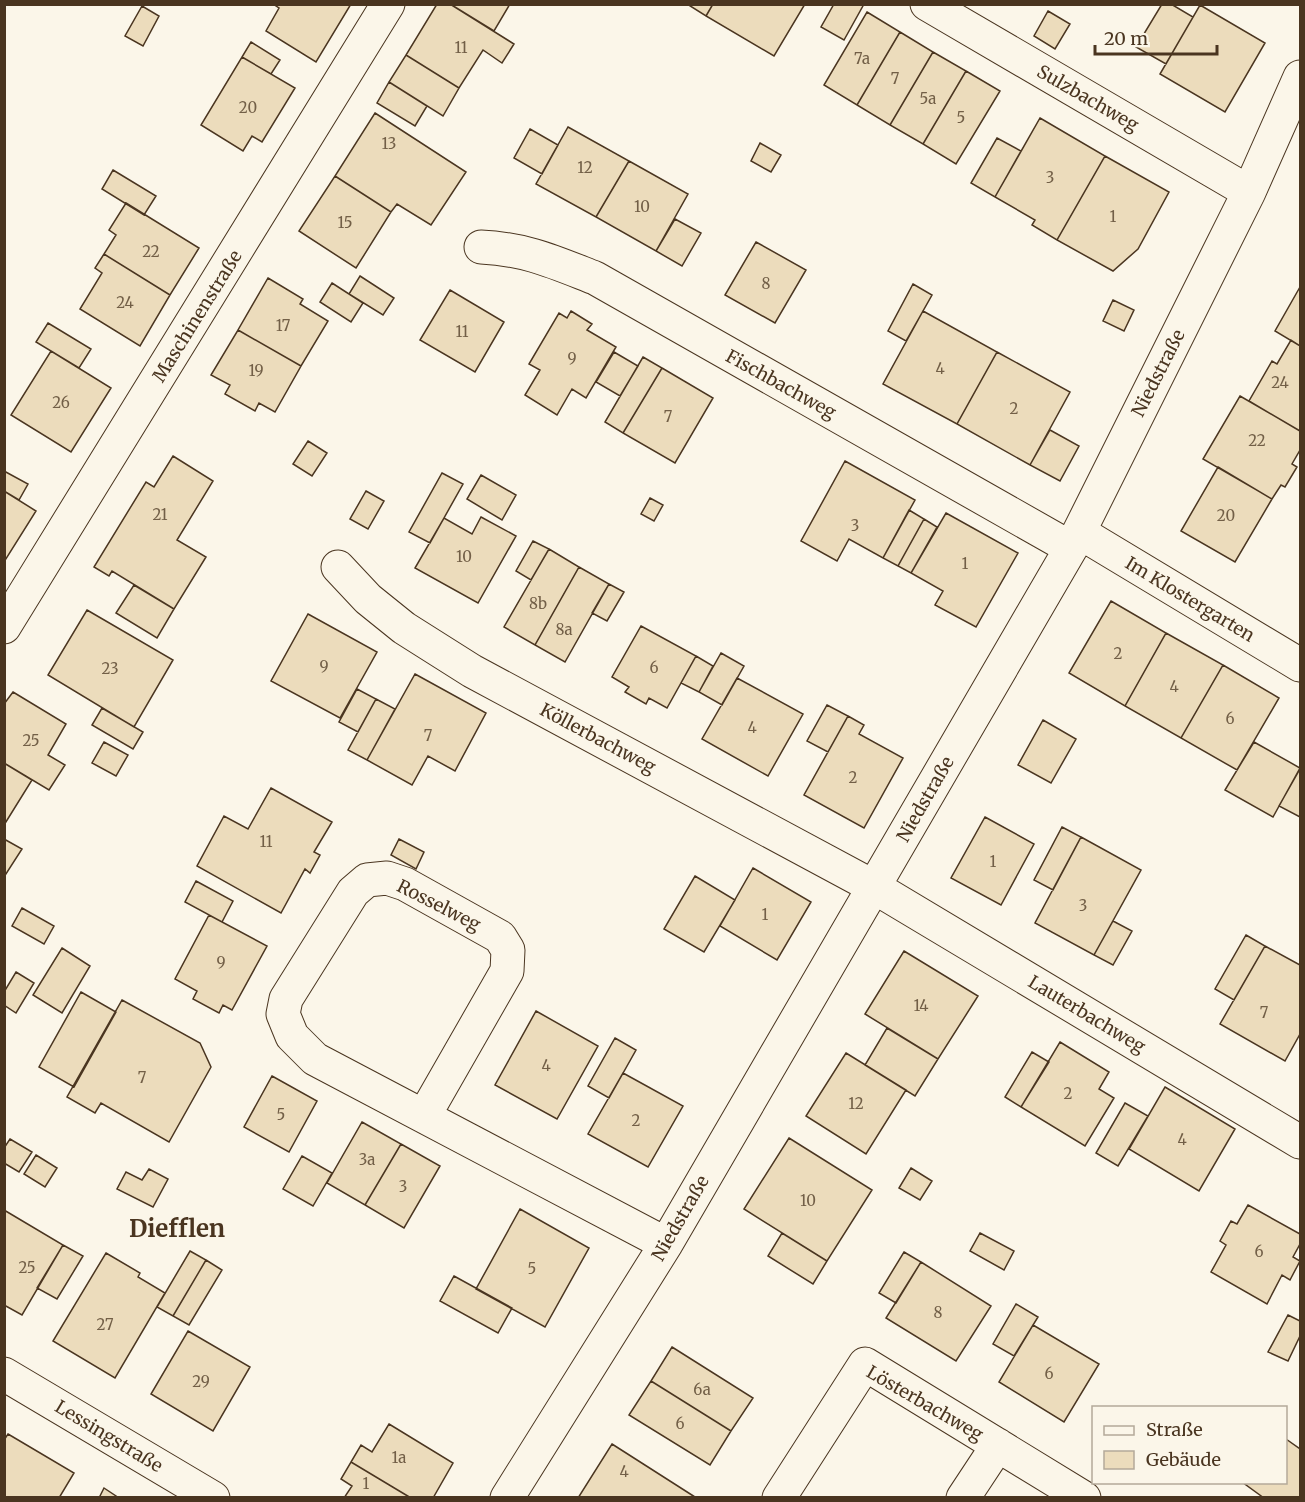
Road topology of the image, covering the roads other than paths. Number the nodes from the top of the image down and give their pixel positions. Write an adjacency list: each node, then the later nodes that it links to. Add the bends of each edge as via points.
1 (388, 4): 8 (street, Maschinenstraße)
2 (927, 4): 4 (street, Sulzbachweg)
3 (1300, 77): 4 (street, Niedstraße)
4 (1249, 192): 6 (street, Niedstraße)
5 (481, 247): 6 (street, Fischbachweg, via 536,255 594,278)
6 (1075, 540): 9 (street, Im Klostergarten); 10 (street, Niedstraße)
7 (338, 567): 10 (street, Köllerbachweg, via 368,599 404,628 472,671)
8 (4, 627)
9 (1300, 665)
10 (874, 886): 12 (street, Lauterbachweg); 13 (street, Niedstraße)
11 (424, 1116): 11 (street, Rosselweg, via 315,1059 292,1036 284,1014 286,999 353,892 367,880 387,878 405,884 500,937 508,950 507,971); 13 (street, Rosselweg)
12 (1300, 1142)
13 (666, 1244): 17 (street, Niedstraße)
14 (4, 1374): 16 (street, Lessingstraße)
15 (998, 1445): 18 (street, Lösterbachweg, via 865,1364); 19 (street, Lösterbachweg); 20 (street, Lösterbachweg)
16 (213, 1497)
17 (507, 1497)
18 (779, 1497)
19 (963, 1497)
20 (1084, 1497)

